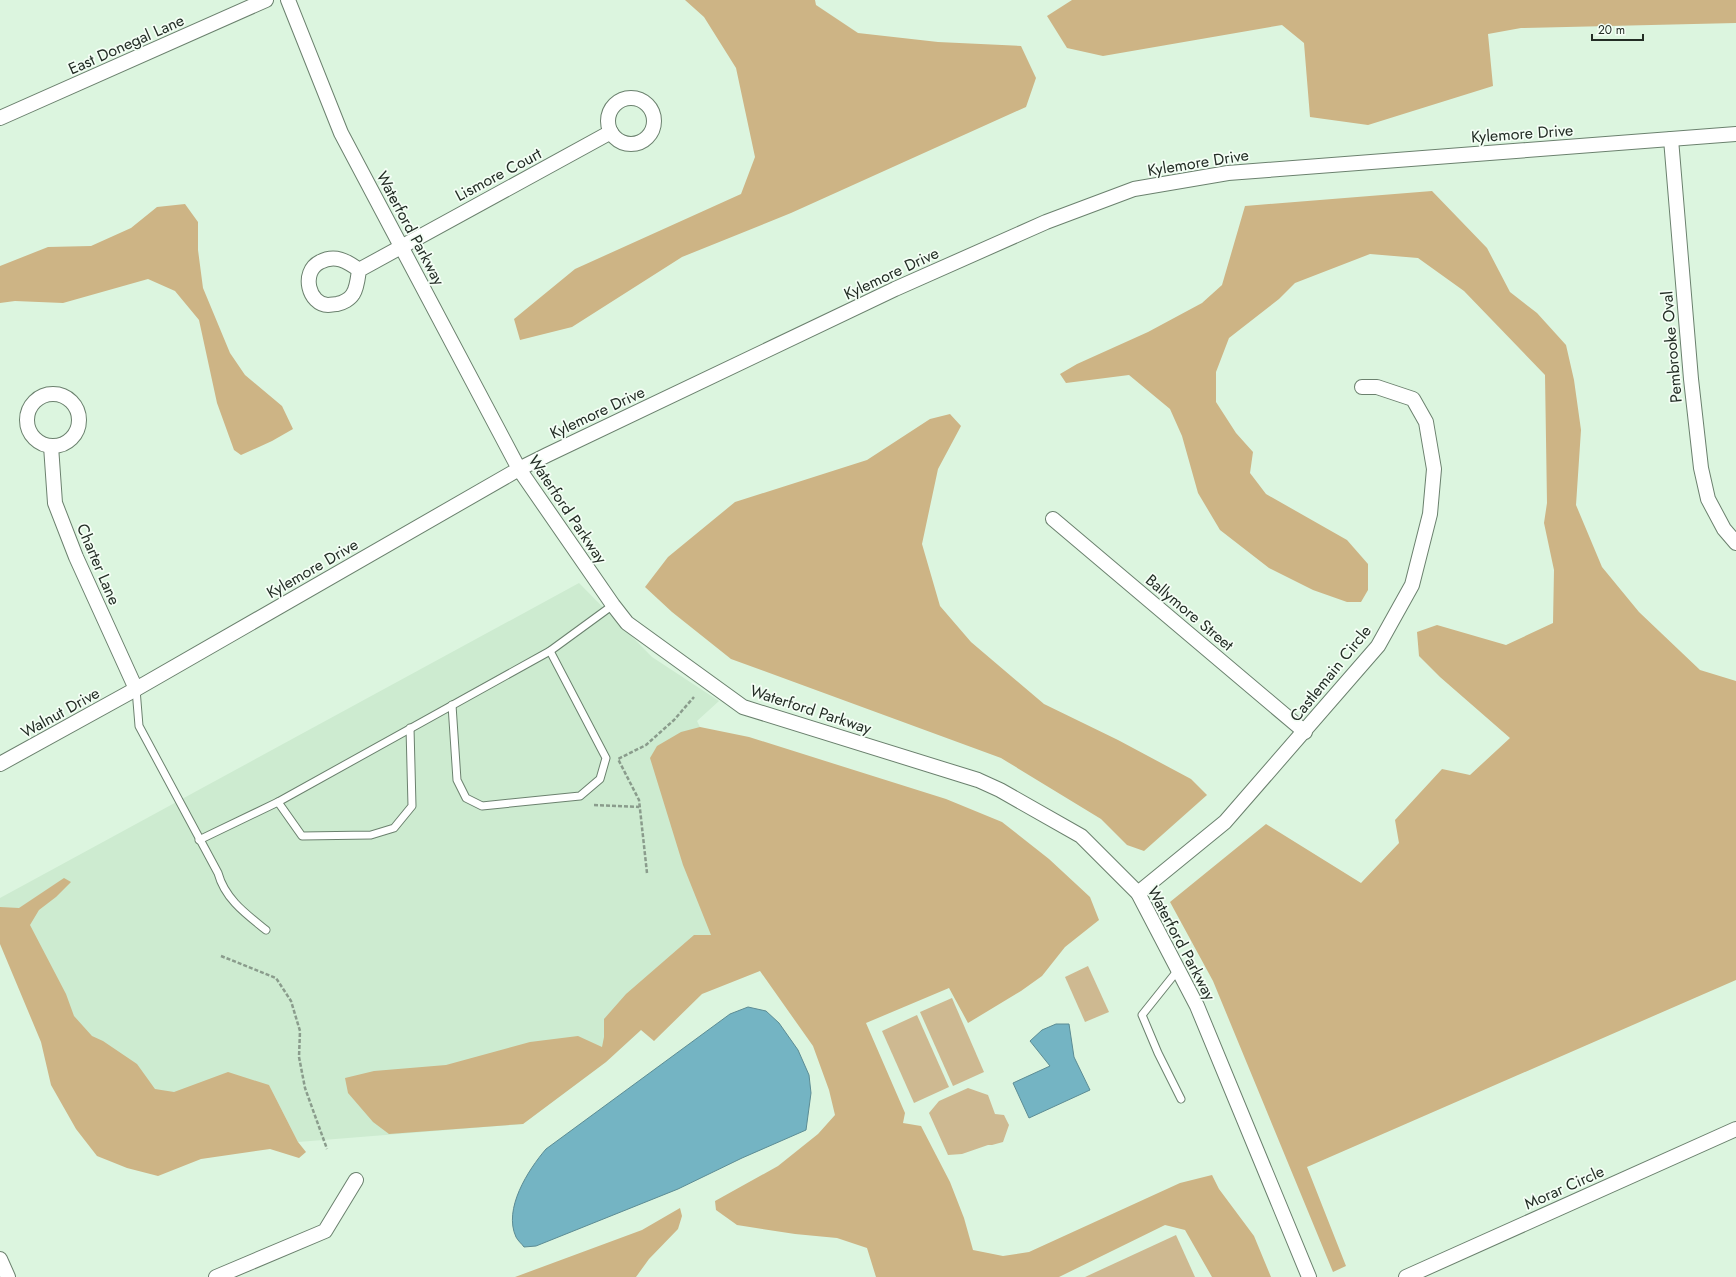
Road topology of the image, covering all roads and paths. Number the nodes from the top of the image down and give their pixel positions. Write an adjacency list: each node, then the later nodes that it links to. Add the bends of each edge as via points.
1 (266, 0): 3 (street, East Donegal Lane)
2 (288, 0): 7 (street, Waterford Parkway, via 341,133)
3 (0, 118)
4 (611, 132): 7 (street, Lismore Court)
5 (1736, 134): 6 (street, Kylemore Drive)
6 (1671, 139): 11 (street, Kylemore Drive, via 1228,173 1134,190 1046,222 895,289); 13 (street, Pembrooke Oval, via 1701,468 1708,499 1724,529)
7 (401, 246): 8 (street, Lismore Court); 11 (street, Waterford Parkway)
8 (359, 270)
9 (1362, 387): 20 (street, Castlemain Circle, via 1377,387 1413,399 1426,422 1434,469 1430,514 1412,585 1378,646)
10 (51, 446): 16 (street, Charter Lane, via 55,503 76,557)
11 (519, 469): 14 (street, Waterford Parkway); 16 (street, Kylemore Drive)
12 (1053, 519): 20 (street, Ballymore Street)
13 (1736, 542)
14 (612, 605): 15 (lane); 27 (street, Waterford Parkway, via 627,623 743,707 978,780 1000,790 1081,836)
15 (550, 651): 18 (lane); 18 (lane, via 606,758 600,779 580,796 482,806 466,798 457,780)
16 (136, 689): 21 (street, Walnut Drive); 25 (lane, via 139,726)
17 (694, 697): 24 (path, via 652,740 618,759 639,800)
18 (452, 705): 19 (lane)
19 (410, 728): 22 (lane); 22 (lane, via 412,806 394,828 372,835 302,836)
20 (1305, 732): 27 (street, Castlemain Circle, via 1225,822)
21 (0, 764)
22 (278, 802): 25 (lane)
23 (594, 805): 24 (path)
24 (640, 807): 26 (path)
25 (199, 840): 28 (lane, via 232,901)
26 (647, 873)
27 (1138, 893): 30 (street, Waterford Parkway)
28 (266, 930)
29 (221, 956): 33 (path, via 276,978 291,1001 300,1031 299,1056 305,1088)
30 (1178, 970): 31 (lane, via 1142,1015); 38 (street, Waterford Parkway, via 1197,1006)
31 (1181, 1099)
32 (1736, 1129): 39 (street, Morar Circle)
33 (327, 1149)
34 (356, 1180): 37 (street, via 325,1231)
35 (0, 1259): 36 (street)
36 (8, 1277)
37 (216, 1277)
38 (1309, 1277)
39 (1406, 1277)

